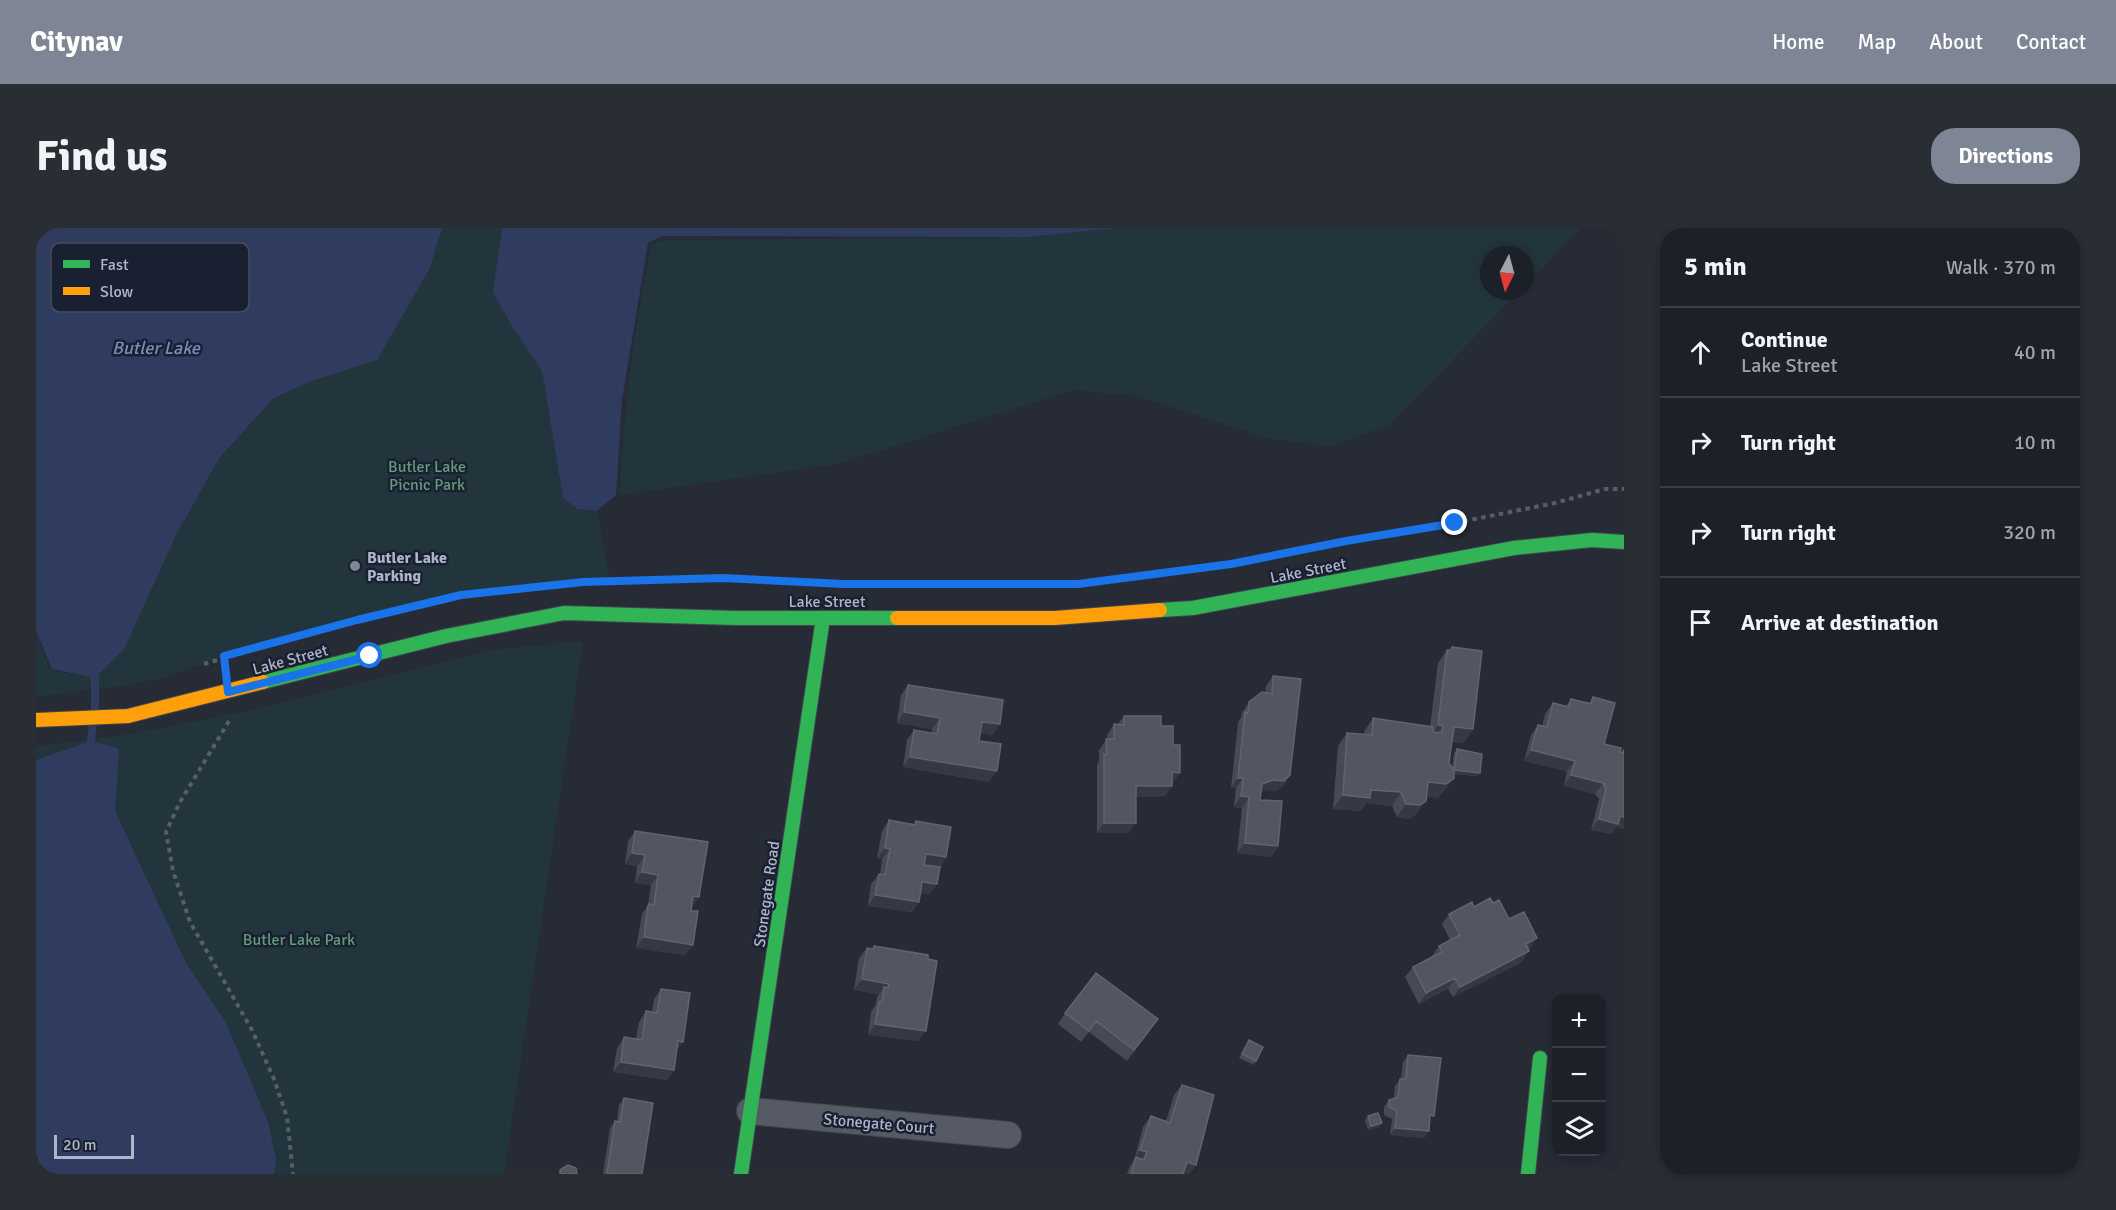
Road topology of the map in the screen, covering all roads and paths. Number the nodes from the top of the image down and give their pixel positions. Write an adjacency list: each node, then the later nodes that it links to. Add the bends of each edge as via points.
1 (1624, 489): 3 (path, via 1605,489 1466,521 1231,564 1078,584 844,584 722,578)
2 (1624, 542): 5 (street, Lake Street, via 1592,540 1514,548 1193,608 1055,618)
3 (592, 582)
4 (528, 588): 6 (path, via 461,595)
5 (823, 618): 8 (street, Lake Street, via 564,613 446,636); 11 (street, Stonegate Road)
6 (224, 656): 7 (path); 8 (path)
7 (200, 666)
8 (228, 692): 9 (street, Lake Street, via 128,716); 13 (path, via 235,708 228,725 166,832 173,871 190,922 252,1030 274,1079 287,1117)
9 (38, 720)
10 (1540, 1058): 15 (street)
11 (750, 1112): 12 (street, Stonegate Court); 14 (street, Stonegate Road)
12 (1008, 1135)
13 (293, 1174)
14 (741, 1174)
15 (1528, 1174)

